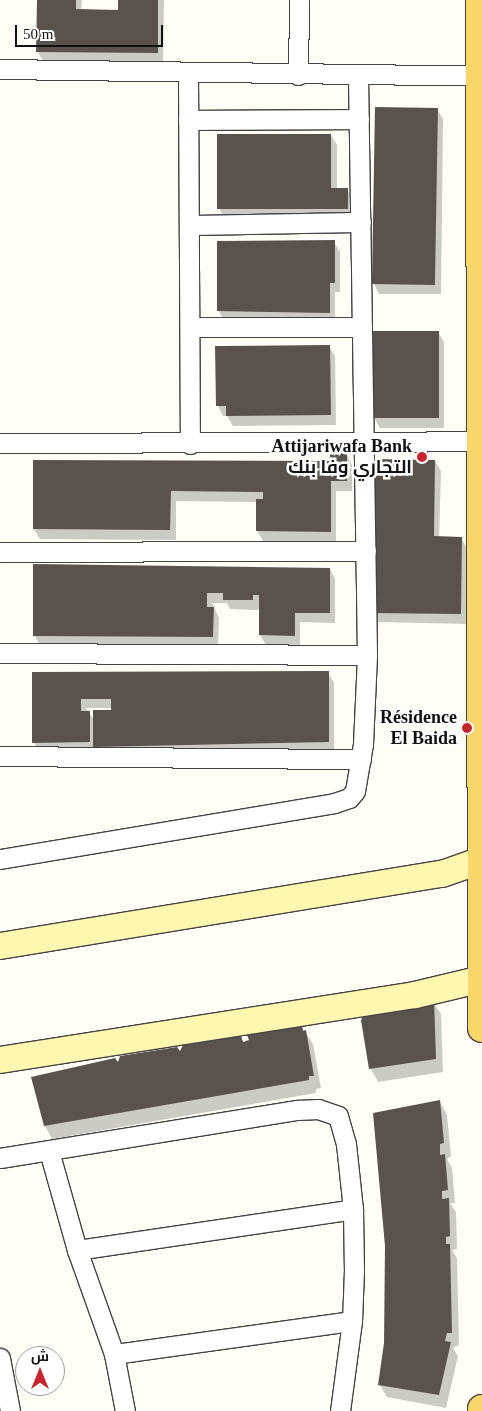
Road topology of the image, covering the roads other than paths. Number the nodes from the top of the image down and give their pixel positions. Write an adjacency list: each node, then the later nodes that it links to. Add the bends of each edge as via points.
1 (299, 0): 5 (street)
2 (480, 0): 7 (main road)
3 (0, 69): 4 (street)
4 (188, 73): 5 (street); 9 (street)
5 (298, 75): 6 (street)
6 (358, 76): 7 (street); 8 (street)
7 (480, 76): 10 (main road)
8 (359, 119): 9 (street); 11 (street)
9 (188, 120): 12 (street)
10 (481, 125): 16 (main road)
11 (361, 222): 12 (street); 14 (street)
12 (189, 224): 13 (street)
13 (190, 327): 14 (street); 18 (street)
14 (362, 327): 15 (street)
15 (364, 441): 16 (street); 18 (street); 19 (street)
16 (480, 441): 26 (main road)
17 (0, 443): 18 (street)
18 (190, 444)
19 (366, 551): 20 (street); 22 (street)
20 (0, 552)
21 (0, 653): 22 (street)
22 (367, 655): 24 (street)
23 (0, 756): 24 (street)
24 (361, 759): 25 (street, via 355,791 349,798 339,801)
25 (0, 859)
26 (481, 860): 27 (street, via 442,874); 28 (main road)
27 (0, 946)
28 (481, 979): 29 (main road); 30 (street, via 415,995)
29 (482, 1028)
30 (0, 1060)
31 (49, 1151): 32 (street); 33 (street, via 297,1110 326,1110 338,1116 346,1144); 34 (street)
32 (0, 1158)
33 (353, 1209): 34 (street); 35 (street)
34 (77, 1250): 36 (street)
35 (352, 1321): 36 (street); 40 (street)
36 (114, 1354): 39 (street)
37 (0, 1358): 38 (street)
38 (10, 1411)
39 (125, 1411)
40 (340, 1411)

